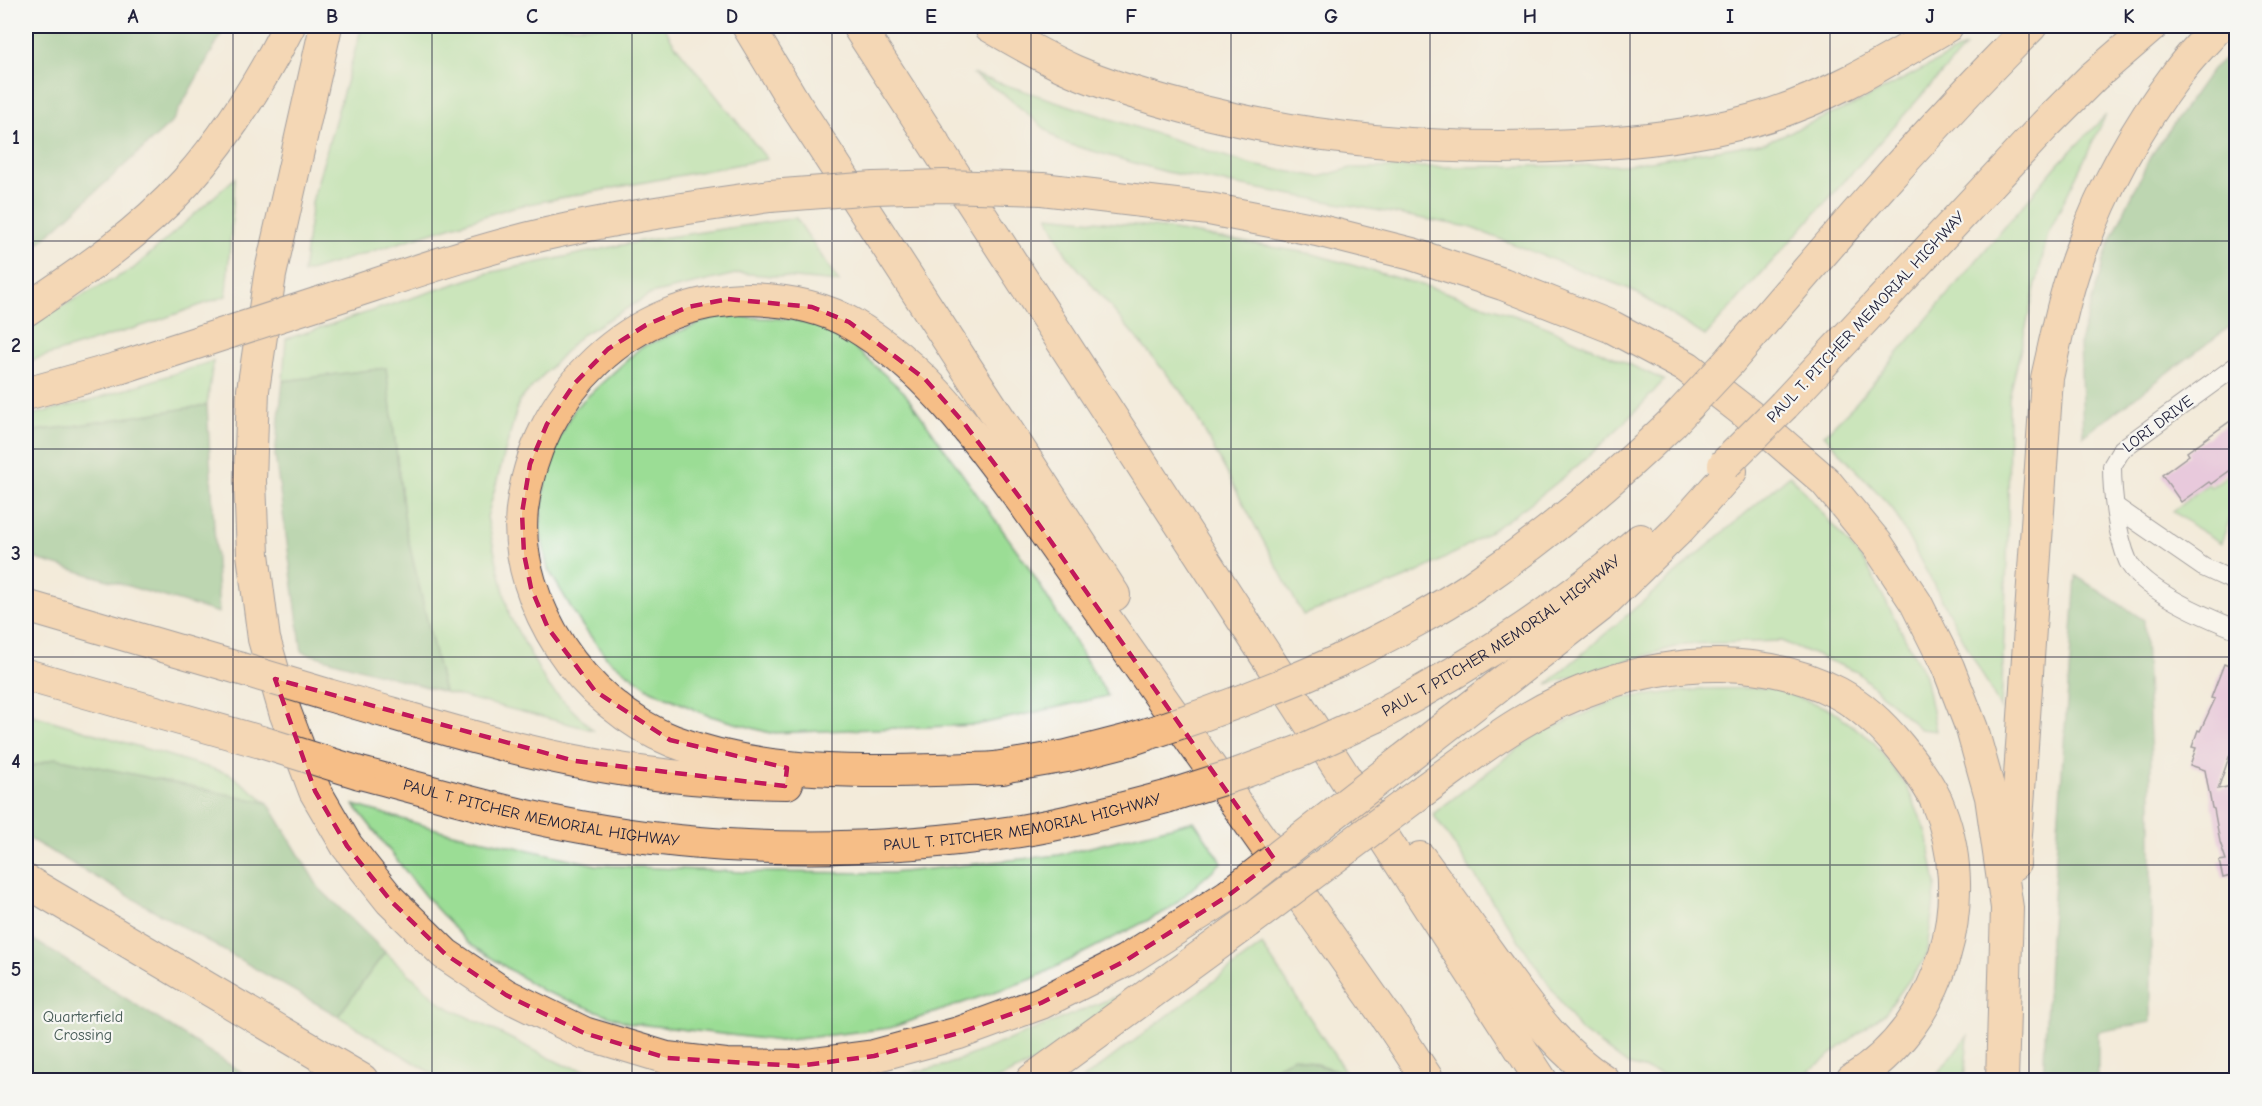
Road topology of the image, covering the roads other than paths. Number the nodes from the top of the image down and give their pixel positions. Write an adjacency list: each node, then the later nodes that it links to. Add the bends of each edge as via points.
1 (289, 26): 10 (highway, via 264,75 186,181 138,228)
2 (326, 26): 13 (highway, bridge, via 270,275 253,390 250,481 264,639 285,712 315,791 347,846 390,900 445,954 506,995 584,1033 667,1058 726,1065 798,1066 874,1056 959,1033 1041,1002 1125,961 1229,895 1599,608 1680,528)
3 (748, 26): 24 (highway)
4 (858, 26): 15 (highway)
5 (990, 26): 6 (highway, via 1074,71 1149,98 1286,130 1462,148 1624,142 1693,134 1753,120 1805,103 1858,78)
6 (1947, 26)
7 (2031, 26): 20 (highway, bridge, via 1882,183 1672,423 1624,470 1524,550 1408,625 1275,689 1129,740)
8 (2152, 26): 13 (highway, PAUL T. PITCHER MEMORIAL HIGHWAY, bridge, via 2045,125)
9 (2219, 26): 23 (highway, via 2178,72 2141,124 2106,191 2080,250 2047,378)
10 (26, 310)
11 (2236, 366): 14 (street, LORI DRIVE, via 2122,449 2112,466)
12 (26, 394): 23 (highway, bridge, via 544,234 636,215 770,196 944,186 1042,189 1209,209 1412,254 1503,284 1612,327 1687,367 1817,474 1877,544 1916,603 1948,667 1972,729 1991,797 2007,908)
13 (1727, 468): 19 (highway, PAUL T. PITCHER MEMORIAL HIGHWAY, bridge, via 1565,601 1447,678 1377,716 1241,773 1095,816 1022,831 838,848 752,847 650,838 508,812)
14 (2116, 507): 16 (street, via 2203,567); 18 (street, LORI DRIVE, via 2129,563 2175,602)
15 (1181, 527): 29 (highway); 30 (highway, via 1518,993 1554,1038)
16 (2236, 582)
17 (26, 606): 20 (highway, bridge, via 328,695 575,761 744,782 825,784 904,781)
18 (2236, 629)
19 (26, 675)
20 (1003, 768): 24 (highway, via 877,772 767,764 670,740 629,717 596,691 570,662 548,628 531,588 522,513 530,464 547,424 575,383 608,349 646,325 688,307 728,299 812,307 849,322 889,348 964,423 1012,487)
21 (26, 880): 22 (highway)
22 (210, 988): 25 (highway); 26 (highway)
23 (2004, 1015): 32 (highway)
24 (1399, 1035): 28 (highway)
25 (362, 1080)
26 (386, 1080)
27 (1032, 1080): 31 (highway, bridge, via 1506,730 1555,702 1602,684 1649,672 1747,665 1793,675 1839,694 1882,725 1915,765 1936,800 1950,843 1953,922 1943,966 1927,999 1898,1041)
28 (1428, 1080)
29 (1541, 1080)
30 (1603, 1080)
31 (1852, 1080)
32 (2002, 1080)

